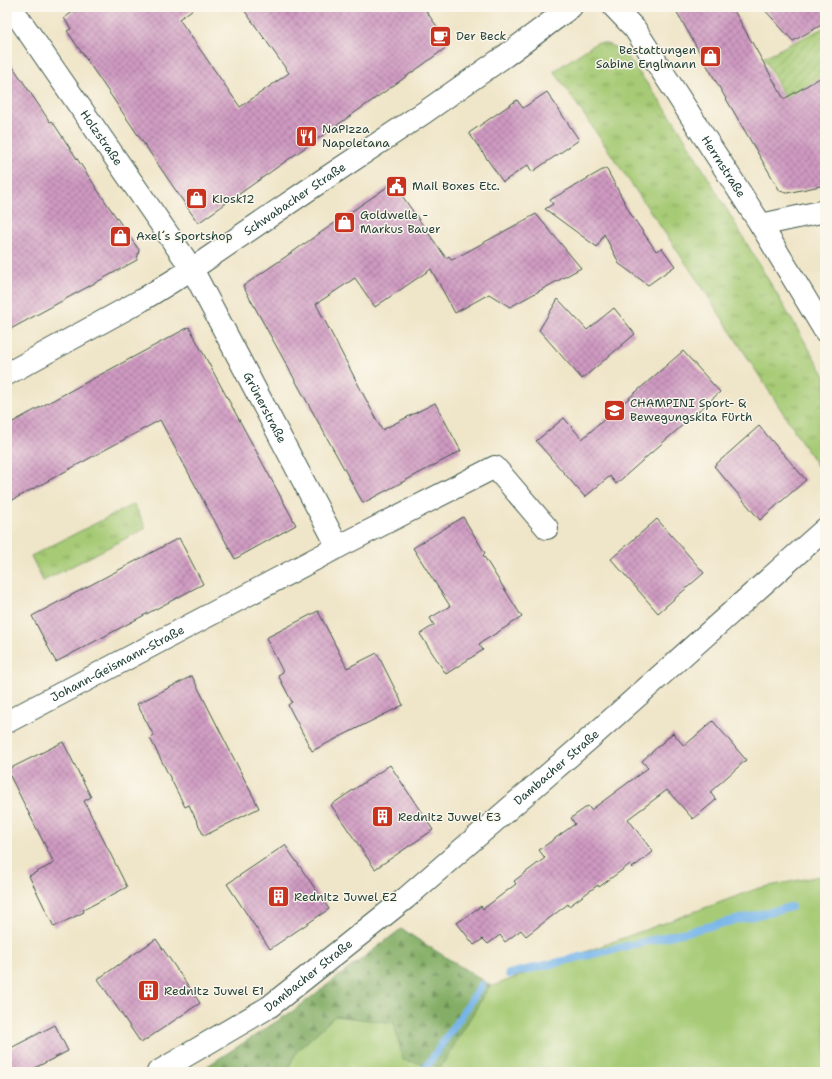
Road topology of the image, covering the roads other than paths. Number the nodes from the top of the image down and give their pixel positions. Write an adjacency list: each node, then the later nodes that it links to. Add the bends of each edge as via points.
1 (11, 7): 6 (street, Holzstraße)
2 (571, 7): 6 (street, Schwabacher Straße, via 425,112)
3 (614, 7): 5 (street, Herrnstraße, via 635,29)
4 (825, 211): 5 (street)
5 (760, 225): 7 (street, Herrnstraße)
6 (192, 269): 8 (street, Schwabacher Straße, via 142,300); 11 (street, Grünerstraße)
7 (825, 331)
8 (7, 374)
9 (547, 528): 11 (street, via 495,466)
10 (825, 529): 13 (street, Dambacher Straße, via 406,898 269,1007)
11 (338, 547): 12 (street, Johann-Geismann-Straße)
12 (7, 722)
13 (158, 1072)

